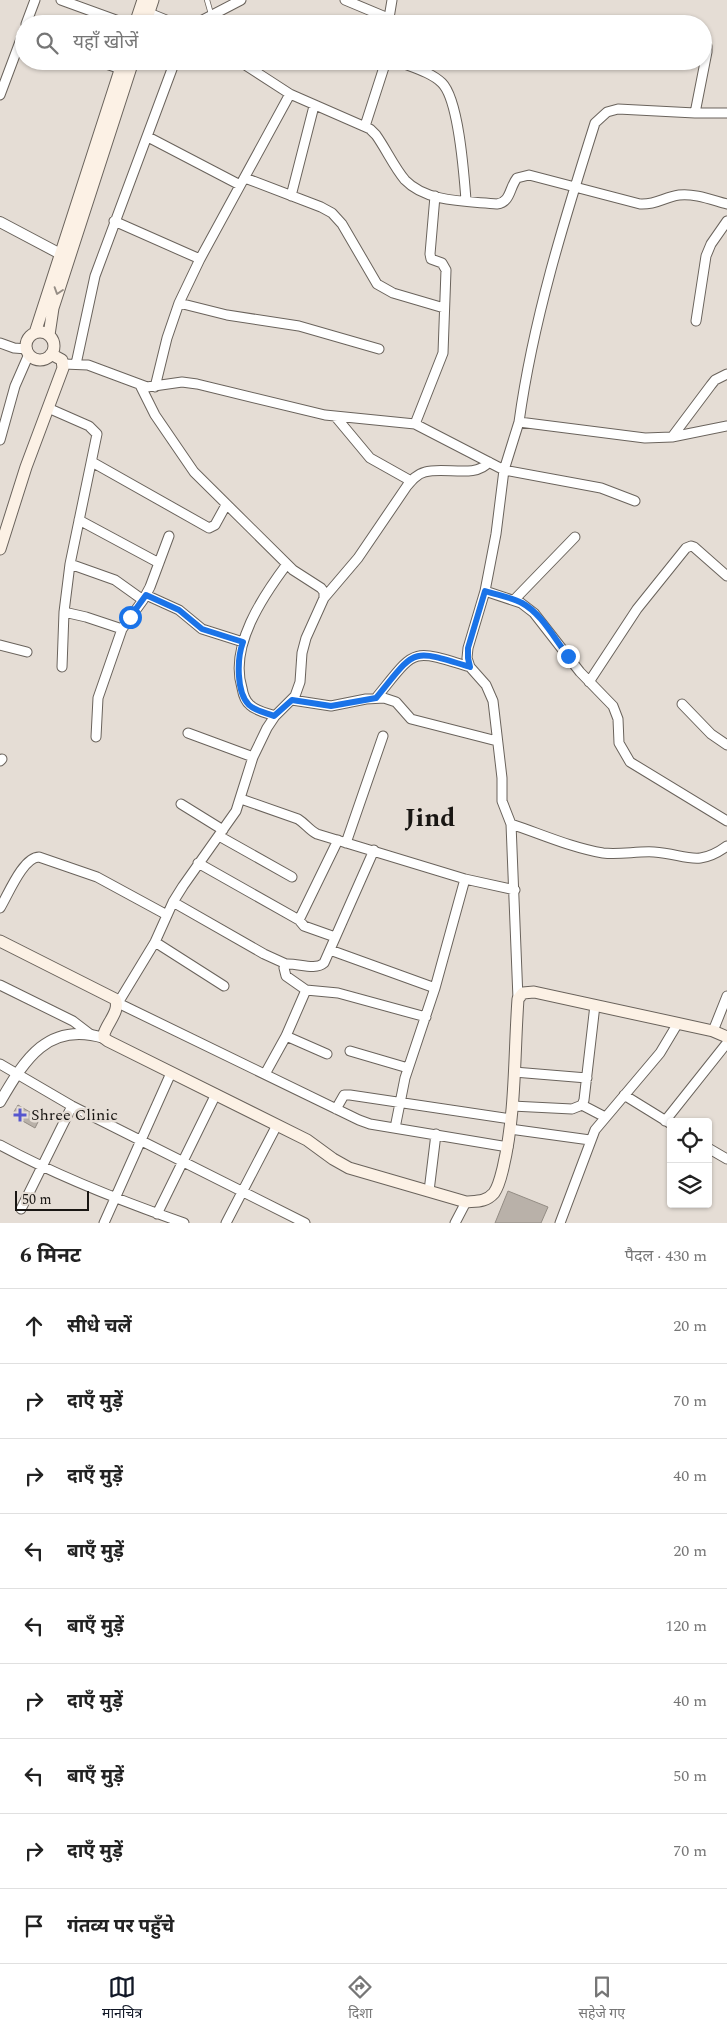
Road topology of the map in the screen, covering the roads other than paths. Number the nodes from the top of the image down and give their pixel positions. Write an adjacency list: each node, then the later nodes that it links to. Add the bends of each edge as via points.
1 (35, 0): 10 (street)
2 (62, 0): 11 (street)
3 (143, 0): 12 (main road)
4 (153, 0): 13 (main road)
5 (207, 0): 9 (lane)
6 (241, 0): 9 (street)
7 (345, 0): 14 (street)
8 (392, 0): 15 (street)
9 (211, 14)
10 (29, 15)
11 (103, 15)
12 (138, 15)
13 (148, 15)
14 (376, 15)
15 (389, 15)
16 (15, 55): 25 (street)
17 (120, 70): 40 (main road)
18 (129, 70): 40 (main road)
19 (172, 70): 30 (street)
20 (253, 70): 24 (street)
21 (383, 70): 29 (street)
22 (416, 70): 35 (street, via 440,81 451,100 462,150)
23 (704, 70): 27 (street)
24 (290, 94): 26 (street); 31 (street)
25 (0, 95)
26 (314, 106): 29 (street); 33 (street)
27 (696, 113): 28 (street); 32 (street, via 626,109 607,112 595,123)
28 (727, 113)
29 (364, 126): 34 (street, via 376,135 404,179)
30 (148, 137): 31 (street); 37 (street)
31 (242, 182): 33 (street); 41 (street)
32 (575, 187): 35 (street, via 523,175 514,182 508,199 503,203); 36 (street, via 640,204 657,203 683,195); 59 (street, via 535,331)
33 (291, 196): 43 (street, via 332,213 342,224 371,276 384,289)
34 (435, 196): 35 (street); 43 (street, via 430,254 431,259 445,266)
35 (466, 200)
36 (727, 204)
37 (114, 221): 41 (street); 52 (street, via 95,276)
38 (727, 221): 44 (street, via 706,256)
39 (0, 222): 40 (street)
40 (64, 256): 45 (main road); 46 (main road, one-way to 46)
41 (200, 259): 42 (street)
42 (179, 302): 48 (street, via 227,315 299,326); 55 (street)
43 (444, 308): 60 (street, via 443,353)
44 (696, 321)
45 (34, 333): 46 (main road); 49 (main road, via 27,342)
46 (49, 335): 50 (main road, via 53,342)
47 (0, 343): 49 (street)
48 (379, 349)
49 (28, 351): 50 (main road, via 34,358 42,359); 58 (street)
50 (51, 354): 51 (main road)
51 (64, 364): 52 (street); 56 (main road)
52 (76, 364): 54 (street, via 101,369)
53 (727, 374): 62 (street, via 715,380)
54 (140, 385): 55 (street); 69 (street, via 152,410 188,465)
55 (155, 387): 57 (street, via 175,383 197,384)
56 (48, 408): 64 (street, via 95,430); 73 (main road)
57 (335, 416): 60 (street); 67 (street, via 370,458)
58 (3, 419): 63 (street)
59 (520, 422): 62 (street, via 626,437); 66 (street)
60 (415, 424): 65 (street)
61 (727, 426): 62 (street)
62 (672, 437)
63 (0, 440)
64 (92, 462): 69 (street, via 209,528 215,525); 70 (street)
65 (489, 462): 66 (street); 67 (street, via 480,470 424,472)
66 (504, 470): 68 (street, via 601,488); 78 (street)
67 (411, 481): 80 (street, via 358,558)
68 (635, 501)
69 (226, 505): 76 (street)
70 (79, 520): 74 (street); 75 (street)
71 (169, 536): 74 (street)
72 (575, 537): 81 (street)
73 (0, 549)
74 (159, 563): 79 (street)
75 (70, 564): 79 (street, via 115,580); 82 (street)
76 (287, 564): 80 (street, via 320,588); 84 (street, via 264,596)
77 (727, 576): 89 (street, via 694,548 686,548 637,609)
78 (485, 591): 81 (street); 88 (street, via 468,648)
79 (144, 598): 83 (street); 84 (street, via 179,610 202,629)
80 (324, 598): 91 (street, via 306,638 300,682)
81 (514, 600): 89 (street, via 534,613)
82 (64, 612): 83 (street); 87 (street)
83 (122, 629): 96 (street, via 98,698)
84 (243, 642): 93 (street, via 239,676 245,699 254,708)
85 (0, 645): 86 (street)
86 (27, 652)
87 (62, 667)
88 (470, 667): 90 (street, via 419,654 404,663); 97 (street, via 491,693)
89 (589, 682): 102 (street, via 617,712 619,743 630,762)
90 (376, 698): 91 (street, via 331,706); 97 (street, via 396,702 411,719)
91 (292, 700): 93 (street)
92 (682, 704): 98 (street, via 711,734)
93 (274, 716): 99 (street)
94 (188, 733): 99 (street)
95 (383, 736): 105 (street)
96 (96, 737)
97 (497, 741): 103 (street, via 502,801)
98 (727, 745)
99 (253, 757): 100 (street)
100 (241, 800): 104 (street); 105 (street, via 298,819 311,831)
101 (181, 804): 104 (street)
102 (727, 821)
103 (511, 824): 106 (street, via 604,853 655,852 697,859 715,855); 111 (street)
104 (221, 833): 108 (street); 109 (street)
105 (342, 842): 107 (street); 115 (street)
106 (727, 846)
107 (374, 850): 110 (street); 116 (street)
108 (198, 863): 112 (street); 115 (street)
109 (292, 877)
110 (465, 880): 111 (street); 123 (street)
111 (515, 890): 126 (street)
112 (173, 902): 114 (street); 120 (street)
113 (0, 908): 114 (street, via 26,863 34,857 97,877)
114 (167, 915): 118 (street)
115 (299, 920): 116 (street, via 304,926)
116 (335, 937): 119 (street)
117 (0, 941): 127 (main road, via 102,991)
118 (155, 942): 122 (street); 127 (street)
119 (330, 950): 120 (street, via 321,966); 123 (street)
120 (286, 964): 124 (street, via 283,972 286,976)
121 (0, 985): 132 (street, via 73,1020)
122 (224, 986)
123 (435, 988): 129 (street)
124 (306, 990): 129 (street, via 338,993); 133 (street)
125 (727, 996): 131 (street)
126 (518, 999): 128 (main road, via 523,993 534,992); 141 (main road)
127 (118, 1004): 135 (main road); 144 (street)
128 (595, 1005): 130 (main road); 145 (street)
129 (426, 1017): 140 (street)
130 (678, 1023): 131 (main road); 147 (street, via 660,1053)
131 (714, 1030): 134 (main road)
132 (90, 1034): 135 (street); 142 (street, via 73,1034 49,1041 37,1048)
133 (286, 1036): 138 (street); 144 (street)
134 (727, 1037)
135 (104, 1038): 143 (main road)
136 (727, 1043): 155 (street)
137 (350, 1051): 140 (street)
138 (327, 1054)
139 (0, 1064): 142 (street)
140 (408, 1068): 149 (street)
141 (514, 1072): 145 (street); 152 (main road)
142 (17, 1073): 148 (street); 151 (street)
143 (171, 1073): 146 (main road); 161 (street)
144 (265, 1074): 153 (street)
145 (586, 1078): 150 (street)
146 (216, 1094): 158 (main road); 167 (street)
147 (624, 1096): 154 (street); 156 (street)
148 (0, 1102)
149 (400, 1103): 153 (street, via 344,1095); 157 (street); 159 (street)
150 (582, 1105): 152 (street, via 572,1109); 154 (street)
151 (72, 1106): 161 (street); 168 (street)
152 (512, 1106): 157 (main road)
153 (336, 1109): 159 (street, via 370,1124)
154 (605, 1117): 162 (street)
155 (672, 1118)
156 (667, 1122)
157 (510, 1124): 162 (street); 164 (main road)
158 (277, 1125): 169 (street); 170 (main road, via 307,1140 349,1168)
159 (396, 1128): 160 (street)
160 (436, 1134): 164 (street); 170 (street)
161 (141, 1140): 167 (street); 171 (street)
162 (590, 1140): 180 (street)
163 (0, 1145): 168 (street)
164 (508, 1147): 172 (main road, via 495,1191 482,1201)
165 (712, 1150): 166 (street)
166 (727, 1159)
167 (184, 1161): 169 (street); 174 (street)
168 (41, 1168): 171 (street); 173 (street)
169 (242, 1190): 177 (street); 178 (street)
170 (429, 1191): 172 (main road)
171 (115, 1198): 174 (street); 175 (street)
172 (466, 1202): 179 (street)
173 (21, 1209)
174 (157, 1214): 176 (street)
175 (104, 1223)
176 (184, 1223)
177 (226, 1223)
178 (305, 1223)
179 (455, 1223)
180 (560, 1223)

